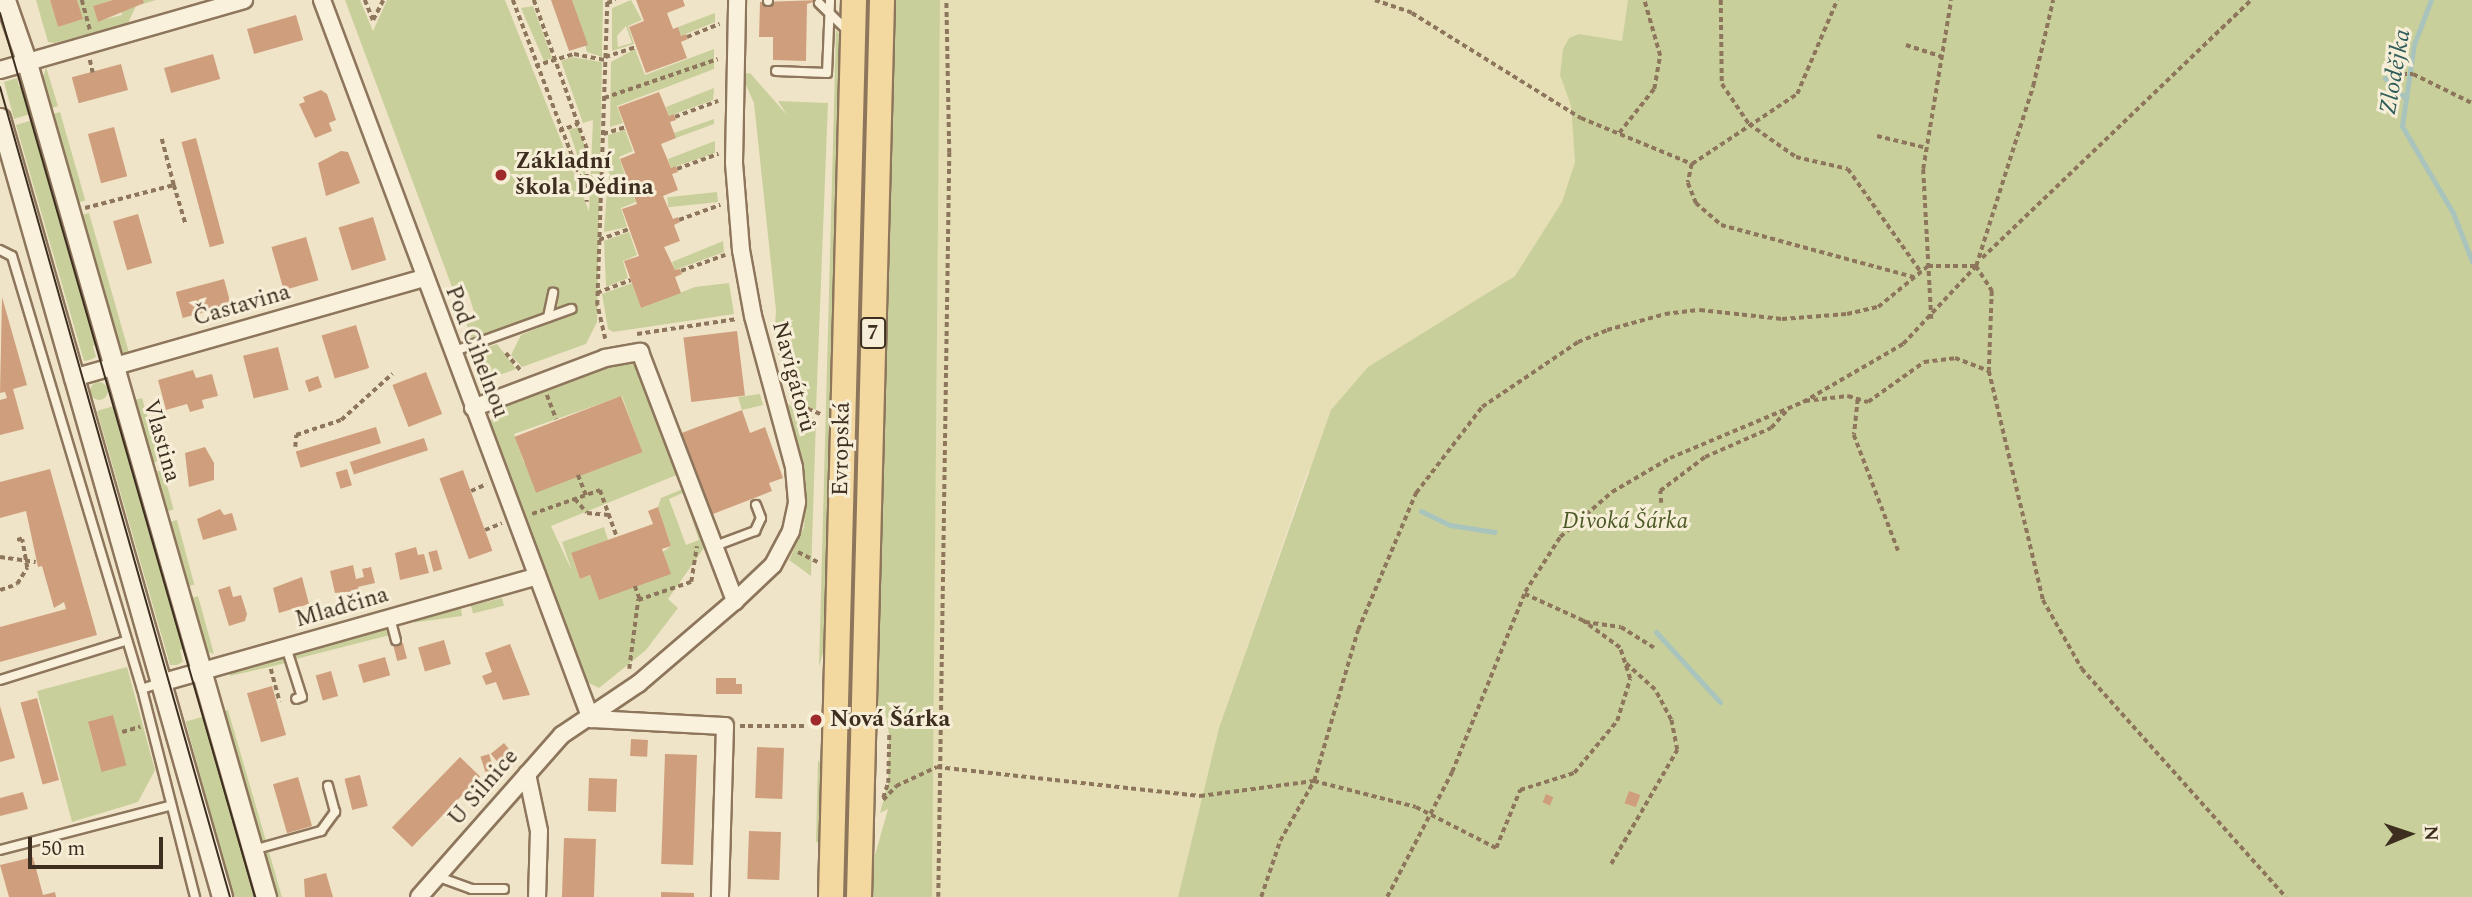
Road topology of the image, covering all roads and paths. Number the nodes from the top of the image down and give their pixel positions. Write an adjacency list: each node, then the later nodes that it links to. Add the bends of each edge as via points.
1 (5, 0): 36 (street, Vlastina)
2 (82, 0): 26 (path)
3 (244, 0): 36 (street)
4 (322, 0): 77 (street, Pod Cihelnou)
5 (365, 0): 6 (path, via 373,20)
6 (383, 0)
7 (534, 0): 35 (path)
8 (616, 0): 22 (path)
9 (737, 0): 123 (street, Navigátorů, via 734,163 741,250 753,316 794,467 797,502 780,555)
10 (830, 0): 24 (lane)
11 (853, 0): 27 (main road, Evropská / 7)
12 (881, 0): 160 (main road, Evropská / 7)
13 (946, 0): 142 (path, via 949,153)
14 (1375, 0): 51 (path, via 1412,13 1581,118)
15 (1644, 0): 51 (path, via 1660,56 1654,89)
16 (1721, 0): 48 (path, via 1722,84)
17 (1837, 0): 48 (path, via 1797,94)
18 (1951, 0): 32 (path)
19 (2053, 0): 72 (path, via 2033,86)
20 (2250, 0): 72 (path)
21 (511, 1): 37 (path)
22 (607, 1): 33 (path)
23 (819, 3): 24 (lane)
24 (829, 13): 27 (lane); 39 (lane, via 827,73)
25 (719, 24): 28 (path)
26 (92, 35)
27 (853, 36): 159 (main road, Evropská / 7)
28 (687, 37)
29 (1906, 45): 32 (path)
30 (636, 47): 33 (path)
31 (88, 55): 40 (path)
32 (1942, 57): 55 (path)
33 (605, 59): 35 (path, via 574,54); 42 (path)
34 (718, 59): 42 (path)
35 (555, 60): 37 (path); 47 (path)
36 (27, 62): 38 (street); 65 (street, Vlastina)
37 (536, 66): 50 (path)
38 (0, 70)
39 (776, 71)
40 (93, 72)
41 (2387, 87): 44 (path, via 2402,74 2413,74)
42 (604, 99): 52 (path)
43 (718, 101): 45 (path)
44 (2472, 103)
45 (675, 117)
46 (0, 118): 92 (street)
47 (578, 124): 50 (path); 63 (path, via 587,149)
48 (1749, 124): 57 (path); 76 (path, via 1796,157 1849,169)
49 (626, 127): 52 (path)
50 (561, 131): 59 (path)
51 (1619, 133): 57 (path)
52 (603, 134): 62 (path)
53 (1877, 136): 55 (path)
54 (162, 139): 61 (path)
55 (1927, 148): 73 (path, via 1923,169)
56 (719, 154): 58 (path)
57 (1692, 164): 78 (path, via 1688,183 1696,204 1721,225)
58 (677, 169)
59 (580, 176)
60 (628, 178): 62 (path)
61 (174, 185): 65 (path); 67 (path)
62 (601, 187): 69 (path)
63 (587, 202)
64 (722, 204): 66 (path)
65 (70, 212): 88 (street, Vlastina)
66 (679, 220)
67 (186, 225)
68 (630, 229): 69 (path)
69 (599, 240): 81 (path)
70 (0, 250): 127 (lane, via 12,256)
71 (729, 254): 75 (path)
72 (1980, 259): 74 (path)
73 (1928, 266): 74 (path); 76 (path); 84 (path)
74 (1976, 266): 84 (path); 89 (path, via 1992,290)
75 (681, 271)
76 (1921, 272): 78 (path)
77 (424, 278): 86 (street, Pod Cihelnou); 88 (street, Častavina)
78 (1914, 278): 144 (path, via 1878,307 1847,314 1782,319 1700,310 1665,314 1607,331 1578,342 1482,407 1416,493 1395,552 1358,630)
79 (631, 280): 81 (path)
80 (553, 293): 83 (lane)
81 (597, 293): 85 (path)
82 (571, 309): 83 (lane)
83 (548, 317): 86 (lane)
84 (1931, 319): 95 (path, via 1903,344)
85 (605, 339)
86 (452, 352): 97 (street, Pod Cihelnou)
87 (506, 353): 90 (path)
88 (114, 367): 92 (street, Častavina); 132 (street, Vlastina)
89 (1989, 371): 94 (path, via 1955,358 1924,362 1868,402); 164 (path, via 2043,600 2082,669)
90 (522, 372)
91 (392, 374): 99 (path, via 341,420 296,435)
92 (73, 378): 135 (street)
93 (543, 381): 97 (street); 98 (path); 112 (street, via 605,358 640,352)
94 (1858, 399): 95 (path, via 1848,396); 114 (path, via 1854,435)
95 (1803, 402): 96 (path)
96 (1790, 406): 105 (path, via 1772,428 1705,457 1660,491); 121 (path, via 1670,458 1612,492 1560,537)
97 (473, 408): 118 (street, Pod Cihelnou)
98 (556, 419)
99 (295, 447)
100 (578, 475): 103 (path)
101 (489, 483): 102 (path)
102 (471, 491)
103 (586, 495): 104 (path); 107 (path, via 600,490)
104 (575, 499): 107 (path, via 587,513); 108 (path)
105 (1661, 503)
106 (756, 505): 112 (lane, via 761,518 755,531)
107 (609, 515): 111 (path)
108 (526, 516)
109 (504, 523): 110 (path)
110 (485, 530)
111 (617, 537)
112 (712, 538): 122 (path, via 693,552 696,564 691,582); 123 (street)
113 (16, 541): 117 (path, via 22,539)
114 (1899, 553)
115 (0, 557): 117 (path)
116 (36, 562): 117 (path)
117 (28, 564): 120 (path, via 17,584)
118 (537, 576): 124 (street, Mladčina); 138 (street, Pod Cihelnou)
119 (635, 586): 122 (path)
120 (0, 590)
121 (1524, 594): 125 (path); 147 (path, via 1452,772)
122 (640, 600): 133 (path)
123 (735, 601): 138 (street, Navigátorů)
124 (390, 618): 126 (lane); 128 (street, Mladčina)
125 (1583, 621): 129 (path, via 1621,627); 130 (path, via 1620,648)
126 (396, 640)
127 (125, 641): 134 (lane); 135 (lane)
128 (286, 647): 132 (street, Mladčina); 136 (lane, via 302,698)
129 (1654, 648)
130 (1624, 663): 147 (path, via 1630,679 1617,720 1574,773 1520,790 1496,848); 150 (path, via 1656,690 1671,720 1677,750)
131 (271, 669): 137 (path)
132 (202, 671): 135 (street, Mladčina); 149 (street, Vlastina)
133 (628, 673)
134 (0, 680)
135 (151, 686): 146 (lane); 154 (street)
136 (296, 699)
137 (280, 702)
138 (591, 719): 139 (street); 143 (street, U Silnice, via 562,734)
139 (725, 726): 140 (path); 158 (street)
140 (808, 726)
141 (889, 734): 142 (path, via 883,800 896,786)
142 (937, 767): 144 (path, via 1200,796); 161 (path)
143 (527, 774): 151 (street, U Silnice); 157 (street, via 539,831)
144 (1314, 780): 147 (path); 162 (path, via 1280,841)
145 (328, 786): 149 (lane, via 335,812 321,831)
146 (169, 806): 148 (lane); 153 (lane)
147 (1430, 814): 163 (path)
148 (0, 850)
149 (253, 850): 155 (street, Vlastina)
150 (1611, 863)
151 (436, 876): 152 (lane, via 472,889); 156 (street, U Silnice)
152 (504, 889)
153 (195, 897)
154 (222, 897)
155 (266, 897)
156 (419, 897)
157 (537, 897)
158 (720, 897)
159 (831, 897)
160 (859, 897)
161 (937, 897)
162 (1261, 897)
163 (1387, 897)
164 (2286, 897)

